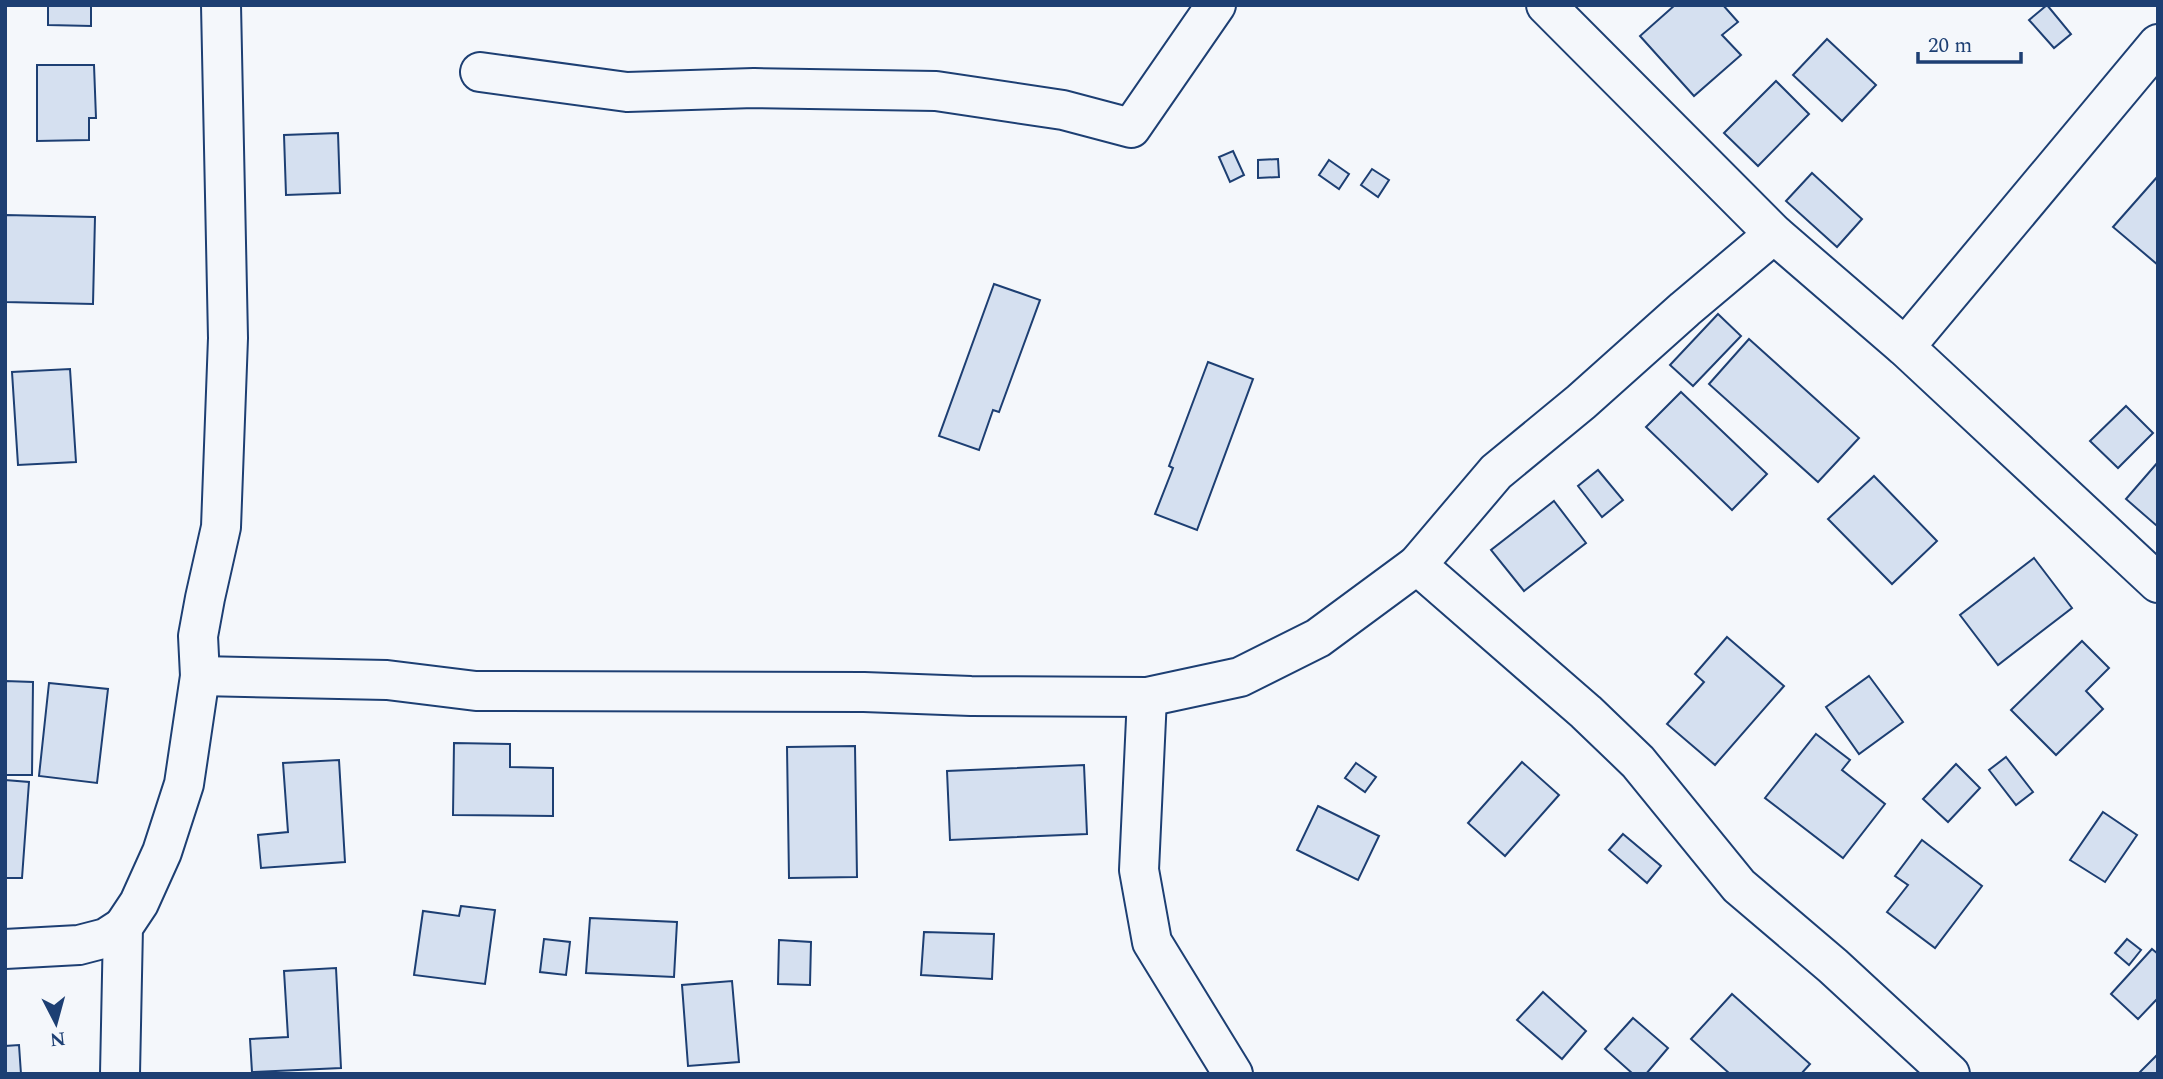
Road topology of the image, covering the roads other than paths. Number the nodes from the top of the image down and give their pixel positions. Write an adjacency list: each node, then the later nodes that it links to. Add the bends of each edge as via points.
1 (221, 5): 10 (street, via 228,338 222,527 198,636)
2 (1216, 5): 5 (street, via 1130,128 1063,110 936,91 754,88 627,92)
3 (1546, 5): 6 (street)
4 (2158, 44): 7 (street)
5 (480, 72)
6 (1774, 233): 7 (street); 8 (street, via 1496,472)
7 (1905, 347): 9 (street)
8 (1417, 565): 11 (street, via 1318,638 1240,677); 16 (street, via 1586,712 1638,762 1739,886)
9 (2158, 583)
10 (200, 676): 11 (street, via 387,680 476,691); 12 (street, via 184,783 162,852)
11 (1147, 697): 15 (street, via 1139,870 1152,942)
12 (117, 943): 13 (street); 14 (street)
13 (5, 949)
14 (120, 1074)
15 (1233, 1074)
16 (1950, 1074)

